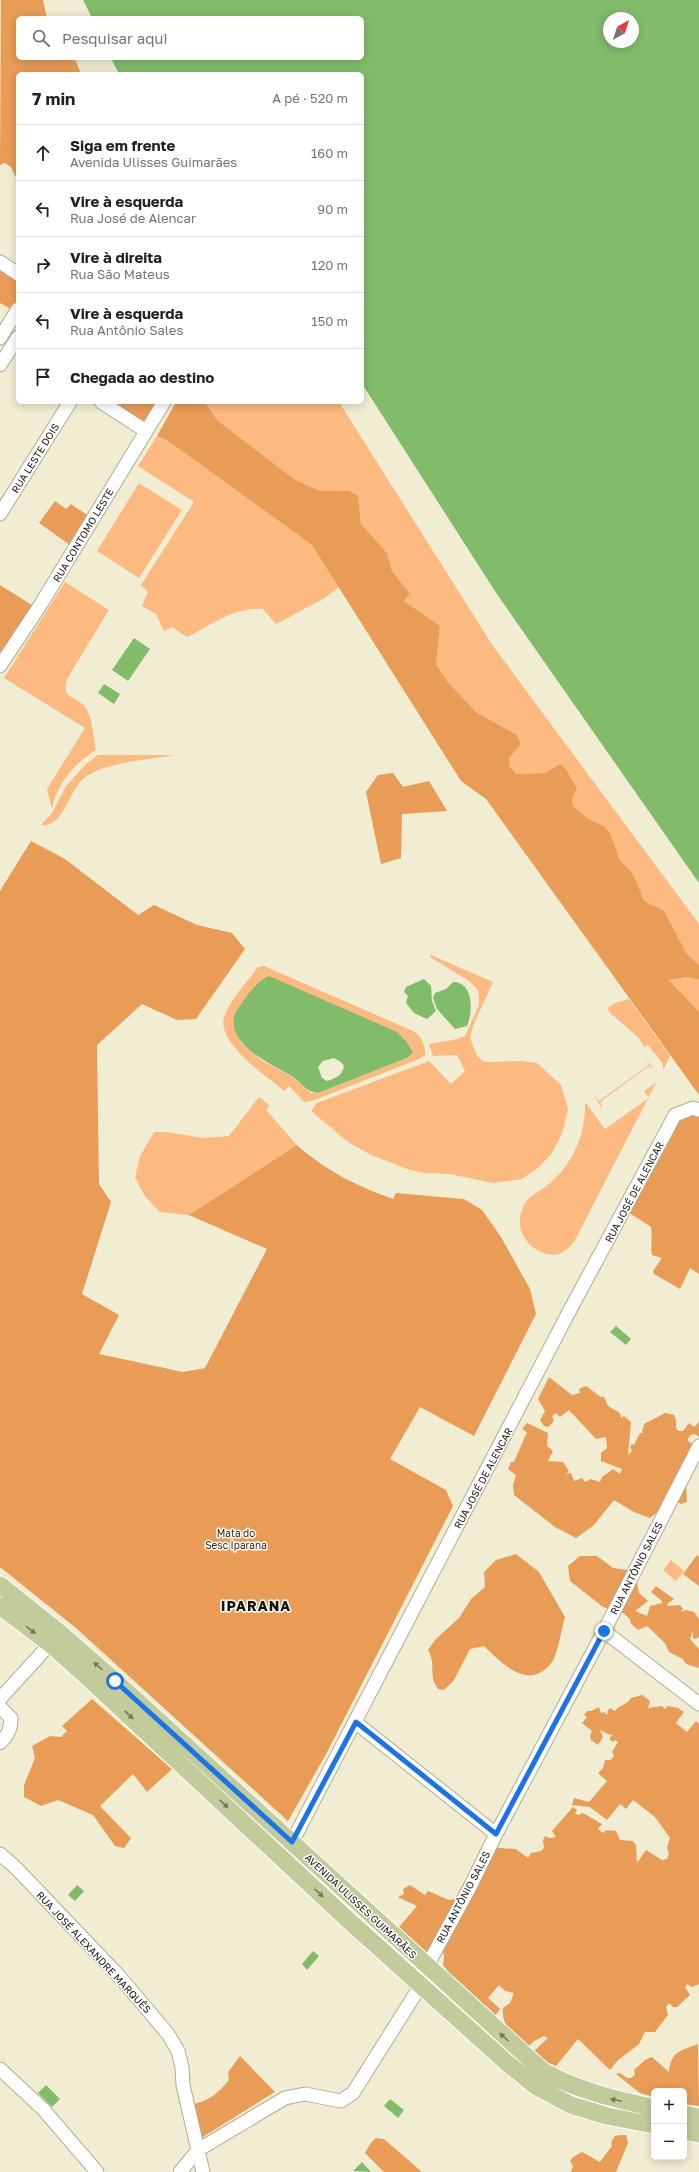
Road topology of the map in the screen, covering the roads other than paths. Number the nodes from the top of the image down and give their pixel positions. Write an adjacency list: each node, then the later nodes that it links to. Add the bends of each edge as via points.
1 (0, 262): 2 (street)
2 (16, 273)
3 (16, 312): 4 (street)
4 (0, 338)
5 (12, 345): 6 (street)
6 (0, 365)
7 (69, 404): 11 (street, RUA LESTE DOIS)
8 (104, 404): 10 (street)
9 (163, 404): 10 (street, RUA CONTOMO LESTE)
10 (146, 431): 12 (street, RUA CONTOMO LESTE, via 41,604)
11 (0, 514)
12 (0, 666)
13 (699, 1110): 22 (street, RUA JOSÉ DE ALENCAR, via 693,1108 675,1115 570,1308)
14 (699, 1446): 17 (street, RUA ANTÔNIO SALES)
15 (0, 1584): 25 (main road, AVENIDA ULISSES GUIMARÃES, one-way to 15, via 98,1666)
16 (0, 1606): 18 (main road, AVENIDA ULISSES GUIMARÃES, one-way to 18)
17 (604, 1631): 20 (street); 24 (street, RUA ANTÔNIO SALES)
18 (50, 1644): 19 (street); 28 (main road, AVENIDA ULISSES GUIMARÃES, one-way to 28)
19 (0, 1699)
20 (699, 1704)
21 (0, 1707): 23 (street, via 11,1718 8,1735)
22 (356, 1722): 24 (street); 25 (street, RUA JOSÉ DE ALENCAR)
23 (0, 1743)
24 (496, 1834): 29 (street, RUA ANTÔNIO SALES)
25 (292, 1842): 27 (main road, AVENIDA ULISSES GUIMARÃES)
26 (0, 1854): 38 (street, RUA JOSÉ ALEXANDRE MARQUÊS, via 119,1976 168,2034 179,2056)
27 (360, 1905): 28 (main road); 29 (main road, AVENIDA ULISSES GUIMARÃES)
28 (347, 1919): 30 (main road, AVENIDA ULISSES GUIMARÃES)
29 (427, 1966): 32 (main road, AVENIDA ULISSES GUIMARÃES, one-way to 29, via 596,2095 560,2081 543,2071)
30 (421, 1985): 35 (main road, AVENIDA ULISSES GUIMARÃES, via 537,2087 571,2105 607,2116); 38 (street, via 353,2093 345,2099 337,2102 312,2095 292,2096)
31 (0, 2069): 39 (street, via 43,2109)
32 (651, 2107)
33 (687, 2115): 34 (main road)
34 (699, 2117)
35 (651, 2124)
36 (687, 2132): 37 (main road)
37 (699, 2134)
38 (198, 2150): 40 (street); 41 (street, RUA JOSÉ ALEXANDRE MARQUÊS)
39 (97, 2172)
40 (180, 2172)
41 (203, 2172)

